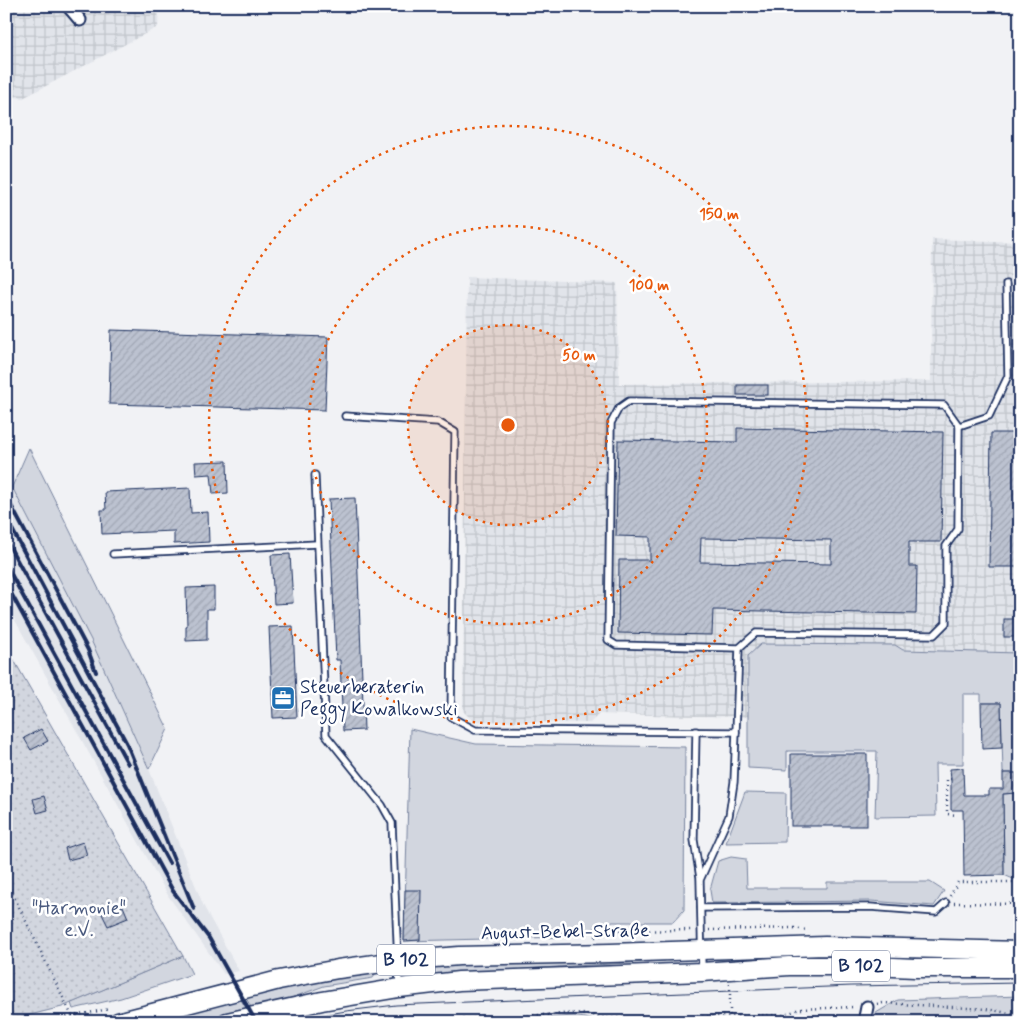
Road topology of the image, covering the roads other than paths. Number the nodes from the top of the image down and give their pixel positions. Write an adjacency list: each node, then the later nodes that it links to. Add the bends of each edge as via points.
1 (68, 6): 2 (street)
2 (80, 20)
3 (1006, 284): 5 (lane, via 1008,376 989,416)
4 (345, 416): 10 (lane, via 438,422 455,432 451,717 475,730)
5 (959, 426): 9 (lane, via 958,529 946,546 946,623 934,635 756,633); 9 (lane, via 944,405 629,401 618,408 611,423 608,640 616,645)
6 (315, 475): 7 (lane)
7 (317, 544): 8 (lane); 17 (lane, via 326,735 382,805 392,823)
8 (113, 554)
9 (739, 648): 11 (lane)
10 (696, 731): 11 (lane); 12 (lane, via 694,840)
11 (736, 732): 12 (lane, via 729,816)
12 (700, 880): 14 (lane)
13 (946, 903): 14 (lane, via 936,912 870,906)
14 (701, 908): 15 (lane)
15 (702, 949): 16 (main road, August-Bebel-Straße / B 102, via 825,946); 17 (main road, August-Bebel-Straße / B 102, via 459,956); 19 (lane)
16 (1020, 951)
17 (397, 961): 20 (lane); 22 (main road, August-Bebel-Straße / B 102, via 279,980)
18 (1020, 968): 19 (main road, B 102, via 789,966)
19 (702, 972): 20 (main road, B 102, via 459,981)
20 (399, 988): 23 (main road, B 102)
21 (867, 1007): 24 (street)
22 (118, 1022)
23 (227, 1022)
24 (864, 1022)

